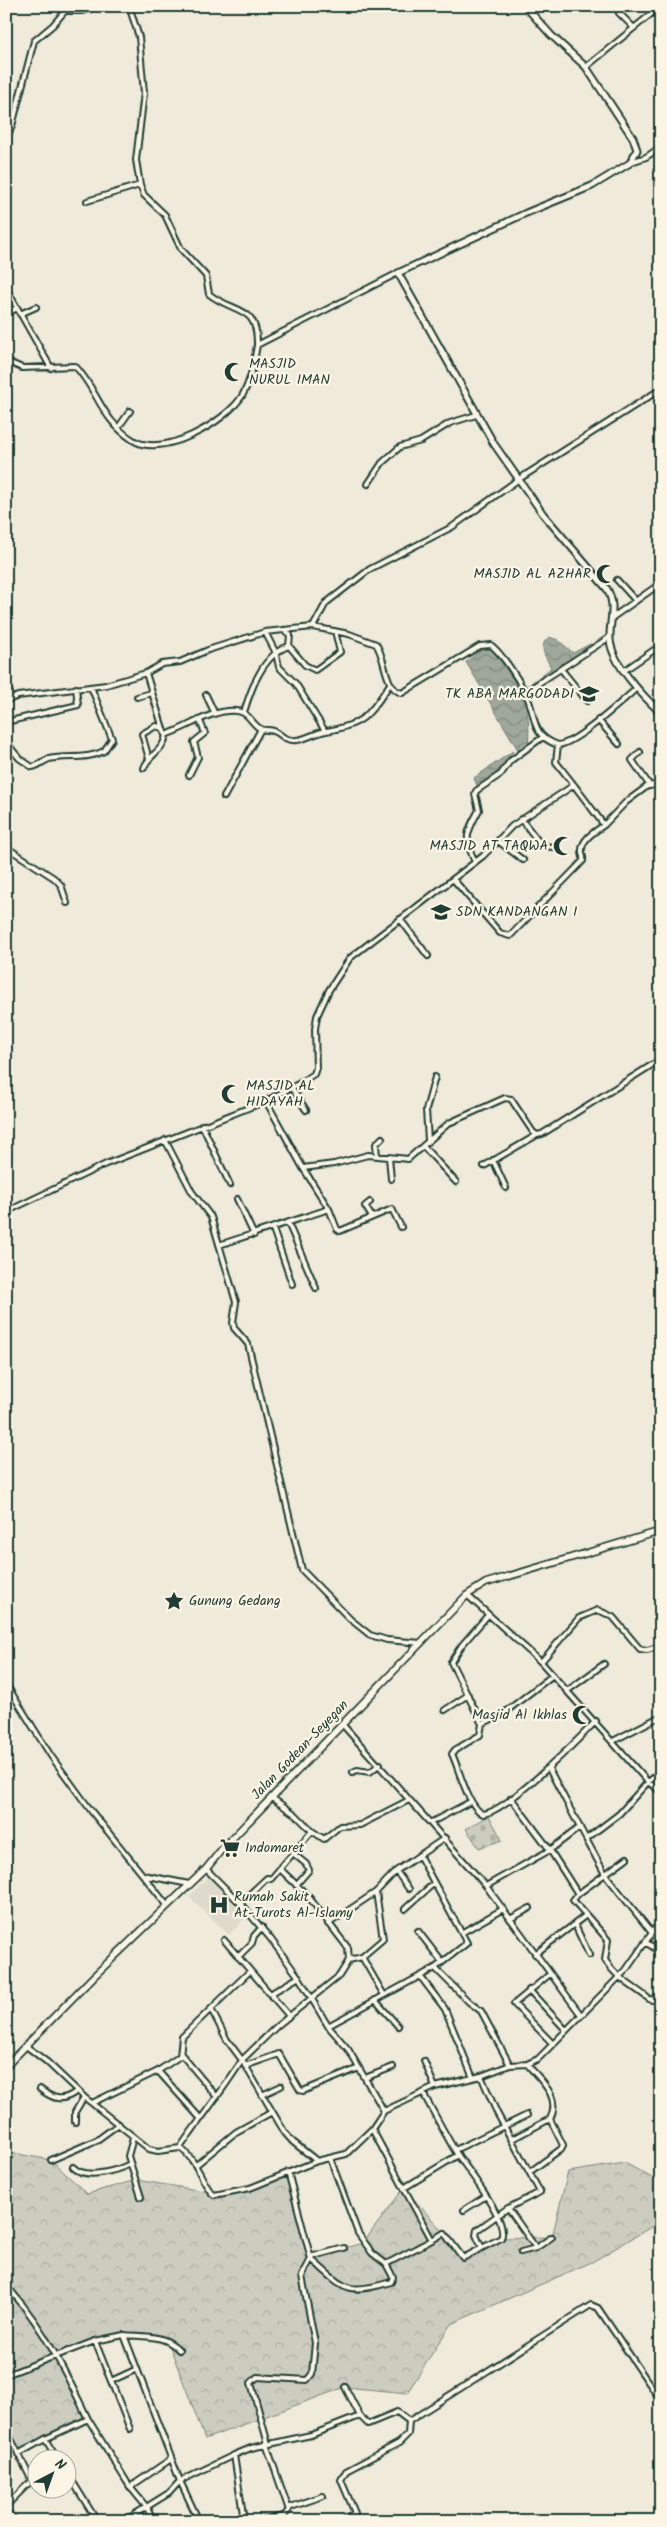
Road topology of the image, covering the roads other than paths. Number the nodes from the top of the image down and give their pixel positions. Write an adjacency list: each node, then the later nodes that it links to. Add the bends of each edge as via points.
1 (102, 6): 5 (street, via 82,11)
2 (129, 6): 14 (street, via 139,37 144,93 136,160)
3 (525, 6): 8 (street)
4 (661, 6): 7 (street)
5 (65, 9): 9 (street, via 53,25 34,41)
6 (619, 12): 7 (street)
7 (634, 28): 8 (street)
8 (586, 67): 11 (street, via 633,138)
9 (6, 139)
10 (661, 147): 12 (street)
11 (637, 150): 12 (street); 13 (street)
12 (646, 157): 13 (street)
13 (631, 162): 16 (street, via 592,186 526,212)
14 (140, 185): 15 (street); 22 (street, via 144,195 165,215 181,249 206,276 209,294 247,313 253,320)
15 (87, 201)
16 (398, 273): 22 (street); 27 (street)
17 (6, 288): 19 (street)
18 (36, 307): 21 (street)
19 (17, 308): 20 (street); 21 (street)
20 (6, 314)
21 (20, 314): 24 (street)
22 (257, 345): 28 (street, via 242,396 212,423 174,443 156,446 140,444)
23 (6, 361): 24 (street, via 17,367)
24 (51, 368): 28 (street, via 77,367 102,411)
25 (661, 389): 29 (street)
26 (130, 411): 28 (street)
27 (476, 415): 29 (street); 30 (street, via 450,423 421,441 400,447 382,463)
28 (118, 428)
29 (520, 479): 34 (street, via 543,514 607,589); 35 (street, via 452,527 370,569 326,603)
30 (368, 484)
31 (617, 580): 33 (street)
32 (661, 583): 33 (street)
33 (636, 601): 34 (street)
34 (613, 617): 39 (street)
35 (313, 627): 36 (street); 37 (street)
36 (284, 630): 38 (street); 40 (street, via 290,635)
37 (335, 631): 40 (street, via 340,652 315,670 305,665); 47 (street, via 376,644)
38 (265, 632): 42 (street); 45 (street, via 180,662 162,664)
39 (610, 637): 43 (street); 44 (street, via 612,651)
40 (289, 646): 42 (street)
41 (661, 652): 44 (street, via 654,650)
42 (276, 653): 58 (street, via 256,678); 66 (street, via 279,667 296,684)
43 (561, 669): 51 (street); 57 (street)
44 (625, 670): 50 (street)
45 (146, 673): 48 (street); 52 (street)
46 (6, 680): 54 (street)
47 (390, 684): 51 (street, via 396,691 405,692 488,644 493,646); 66 (street, via 373,708 354,726)
48 (91, 687): 49 (street); 69 (street, via 112,739 104,751 46,760 32,768)
49 (76, 688): 54 (street); 63 (street, via 78,705)
50 (637, 688): 59 (street); 61 (street)
51 (525, 692): 68 (street, via 536,728)
52 (152, 693): 55 (street); 64 (street)
53 (206, 695): 60 (street)
54 (12, 697): 56 (street)
55 (137, 698)
56 (6, 701)
57 (586, 702)
58 (244, 712): 60 (street, via 236,710); 65 (street)
59 (661, 713)
60 (215, 714): 62 (street)
61 (598, 720): 70 (street); 71 (street, via 565,744)
62 (200, 721): 67 (street); 75 (street, via 205,733 194,740 198,757)
63 (6, 722)
64 (162, 728): 67 (street); 73 (street, via 156,726 142,734)
65 (261, 729): 66 (street, via 292,740); 79 (street)
66 (325, 731)
67 (166, 735): 73 (street, via 161,748)
68 (543, 738): 71 (street); 86 (street, via 476,791 479,810 468,829 470,851)
69 (6, 742)
70 (619, 744)
71 (558, 745): 77 (street, via 556,762)
72 (640, 752): 78 (street, via 632,760)
73 (149, 760): 74 (street)
74 (144, 768)
75 (190, 775)
76 (661, 783): 78 (street)
77 (574, 785): 80 (street); 81 (street)
78 (649, 785): 81 (street, via 626,802)
79 (224, 797)
80 (521, 819): 82 (street); 84 (street, via 542,846)
81 (604, 825): 87 (street, via 584,842 583,860 510,936 500,933)
82 (498, 841): 85 (street); 86 (street)
83 (6, 847): 88 (street, via 54,878 61,885)
84 (553, 847)
85 (523, 860)
86 (475, 862): 87 (street)
87 (453, 878): 89 (street)
88 (67, 903)
89 (400, 919): 90 (street); 93 (street, via 356,953 334,982 322,1002 316,1022 315,1071)
90 (428, 956)
91 (661, 1066): 97 (street, via 655,1063)
92 (435, 1077): 100 (street, via 426,1110)
93 (292, 1088): 94 (street); 95 (street)
94 (266, 1101): 96 (street); 106 (street)
95 (306, 1110)
96 (202, 1125): 99 (street); 109 (street)
97 (537, 1135): 100 (street, via 507,1098 458,1118); 104 (street)
98 (382, 1138): 102 (street, via 376,1144)
99 (165, 1140): 114 (street); 120 (street, via 192,1192 209,1211)
100 (428, 1140): 101 (street)
101 (423, 1146): 103 (street, via 408,1160); 108 (street)
102 (377, 1156): 103 (street); 106 (street)
103 (389, 1157): 107 (street)
104 (493, 1160): 105 (street); 110 (street)
105 (484, 1166)
106 (303, 1168): 113 (street)
107 (391, 1179)
108 (456, 1182)
109 (230, 1185)
110 (506, 1188)
111 (237, 1199): 119 (street)
112 (370, 1202): 115 (street, via 365,1206)
113 (329, 1209): 115 (street, via 340,1231); 116 (street)
114 (6, 1212)
115 (372, 1217): 117 (street, via 392,1209)
116 (288, 1223): 118 (street); 122 (street)
117 (401, 1227)
118 (273, 1229): 119 (street); 121 (street)
119 (254, 1235): 120 (street)
120 (219, 1245): 126 (street, via 236,1302 234,1328 248,1344 302,1570 370,1635)
121 (292, 1284)
122 (316, 1288)
123 (661, 1531): 124 (main road, Jalan Godean-Seyegan, via 486,1583)
124 (467, 1595): 125 (street); 126 (main road, Jalan Godean-Seyegan)
125 (488, 1615): 129 (street); 134 (street, via 451,1662)
126 (421, 1644): 138 (main road, Jalan Godean-Seyegan)
127 (659, 1647): 128 (street); 129 (street, via 640,1649 613,1617 598,1610 579,1618)
128 (661, 1654)
129 (541, 1662): 131 (street)
130 (604, 1664): 133 (street)
131 (553, 1675): 133 (street); 139 (street, via 504,1713)
132 (6, 1684): 164 (street, via 51,1756)
133 (567, 1691): 137 (street)
134 (468, 1695): 135 (street); 139 (street)
135 (445, 1710)
136 (661, 1716): 140 (street)
137 (596, 1721): 140 (street); 142 (street)
138 (342, 1724): 141 (street); 147 (main road, Jalan Godean-Seyegan)
139 (482, 1724): 150 (street, via 480,1735 452,1753)
140 (613, 1741): 145 (street)
141 (380, 1764): 143 (street, via 370,1772); 149 (street)
142 (548, 1767): 148 (street); 152 (street)
143 (353, 1772)
144 (661, 1772): 145 (street)
145 (648, 1782): 146 (street); 155 (street, via 619,1814)
146 (661, 1792)
147 (272, 1798): 153 (street); 160 (main road, Jalan Godean-Seyegan)
148 (511, 1798): 150 (street, via 486,1814 480,1813); 156 (street)
149 (409, 1800): 151 (street); 153 (street, via 360,1825 340,1826 324,1839)
150 (470, 1802): 151 (street)
151 (430, 1823): 154 (street)
152 (580, 1827): 155 (street); 156 (street)
153 (312, 1831): 157 (street)
154 (445, 1838): 158 (street); 168 (street)
155 (586, 1839): 163 (street)
156 (550, 1850): 168 (street); 171 (street)
157 (294, 1854): 161 (street); 167 (street, via 309,1870)
158 (419, 1855): 162 (street); 166 (street)
159 (627, 1858): 163 (street)
160 (206, 1869): 165 (main road, Jalan Godean-Seyegan); 172 (street)
161 (280, 1869): 167 (street); 172 (street)
162 (396, 1871): 169 (street); 170 (street)
163 (605, 1874): 171 (street); 185 (street)
164 (142, 1875): 165 (street); 173 (street)
165 (189, 1884): 173 (main road, Jalan Godean-Seyegan)
166 (433, 1884): 175 (street); 184 (street)
167 (296, 1885): 180 (street)
168 (486, 1886): 176 (street)
169 (409, 1889)
170 (376, 1892): 180 (street); 192 (street, via 383,1939)
171 (578, 1894): 177 (street, via 573,1900)
172 (240, 1903): 182 (street)
173 (167, 1905): 214 (main road, Jalan Godean-Seyegan)
174 (530, 1908): 178 (street)
175 (405, 1909)
176 (503, 1910): 178 (street); 184 (street)
177 (585, 1916): 181 (street); 200 (street, via 608,1940 605,1960)
178 (510, 1919): 189 (street)
179 (661, 1920): 185 (street)
180 (328, 1924): 193 (street, via 348,1948)
181 (575, 1924): 189 (street); 190 (street)
182 (262, 1927): 191 (street); 199 (street)
183 (418, 1931): 194 (street)
184 (462, 1932): 194 (street, via 466,1944)
185 (652, 1933): 187 (street)
186 (224, 1940): 191 (street)
187 (645, 1942): 188 (street); 200 (street)
188 (661, 1952)
189 (535, 1954): 197 (street)
190 (589, 1955)
191 (238, 1956): 196 (street)
192 (362, 1958): 193 (street); 204 (street)
193 (349, 1960): 205 (street, via 339,1976)
194 (442, 1962): 195 (street)
195 (435, 1968): 198 (street); 219 (street, via 481,2011)
196 (250, 1971): 202 (street); 207 (street)
197 (550, 1974): 201 (street); 208 (street)
198 (420, 1976): 204 (street); 227 (street, via 445,2009)
199 (299, 1977): 202 (street); 205 (street)
200 (618, 1978): 203 (street, via 649,1999); 208 (street)
201 (529, 1990): 212 (street); 213 (street, via 514,2005)
202 (270, 1994): 209 (street)
203 (661, 1994)
204 (384, 1995): 206 (street)
205 (311, 1997): 209 (street); 210 (street)
206 (375, 2000): 210 (street); 211 (street)
207 (211, 2009): 215 (street, via 182,2037); 216 (street)
208 (581, 2015): 212 (street)
209 (289, 2016): 216 (street)
210 (328, 2026): 222 (street)
211 (398, 2026)
212 (566, 2030): 213 (street)
213 (553, 2044): 218 (street, via 538,2059)
214 (26, 2046): 220 (main road, Jalan Godean-Seyegan); 231 (street)
215 (181, 2054): 224 (street); 235 (street)
216 (242, 2060): 221 (street); 235 (street)
217 (424, 2060): 229 (street)
218 (527, 2064): 219 (street); 241 (street, via 555,2100)
219 (510, 2065): 225 (street)
220 (6, 2066)
221 (245, 2066): 222 (street, via 279,2054 303,2091); 233 (street)
222 (359, 2068): 226 (street)
223 (393, 2068): 226 (street)
224 (158, 2071): 236 (street); 240 (street)
225 (481, 2076): 227 (street); 244 (street)
226 (365, 2078): 237 (street)
227 (474, 2078): 229 (street)
228 (281, 2086): 233 (street)
229 (435, 2087): 232 (street)
230 (40, 2090): 231 (street, via 58,2099 68,2098)
231 (77, 2091): 234 (street)
232 (423, 2093): 237 (street); 249 (street)
233 (262, 2095): 238 (street)
234 (84, 2097): 236 (street); 242 (street, via 75,2112)
235 (217, 2097): 240 (street)
236 (92, 2103): 243 (street)
237 (384, 2111): 245 (street)
238 (272, 2112): 253 (street, via 293,2142); 255 (street, via 236,2132)
239 (528, 2115): 244 (street)
240 (200, 2118): 248 (street)
241 (550, 2119): 247 (street); 257 (street, via 562,2147)
242 (76, 2122)
243 (118, 2124): 246 (street); 252 (street, via 97,2140)
244 (505, 2127): 247 (street); 249 (street)
245 (372, 2130): 251 (street, via 346,2154); 259 (street)
246 (133, 2138): 248 (street, via 149,2149); 254 (street, via 128,2156)
247 (512, 2139): 257 (street)
248 (180, 2148): 255 (street)
249 (455, 2150): 250 (street)
250 (458, 2155): 259 (street); 260 (street)
251 (330, 2158): 253 (street); 272 (street, via 358,2233 372,2253)
252 (51, 2160)
253 (317, 2161): 258 (street)
254 (130, 2164): 256 (street, via 115,2170 83,2173); 261 (street)
255 (196, 2165): 258 (street, via 214,2195 250,2188)
256 (73, 2167)
257 (531, 2171): 262 (street, via 540,2192)
258 (288, 2172): 271 (street)
259 (404, 2188): 266 (street)
260 (486, 2196): 263 (street); 264 (street)
261 (141, 2197)
262 (508, 2208): 264 (street); 269 (street)
263 (464, 2210)
264 (497, 2215): 268 (street, via 476,2232); 268 (street, via 503,2236)
265 (552, 2237): 269 (street)
266 (432, 2240): 268 (street, via 444,2234 463,2258); 272 (street)
267 (344, 2248): 271 (street)
268 (482, 2248)
269 (536, 2248): 270 (street)
270 (521, 2252)
271 (310, 2258): 272 (street, via 351,2290 391,2282 393,2277); 289 (street, via 302,2276 315,2343 311,2376 307,2380 292,2381 257,2377 252,2383)
272 (386, 2264)
273 (12, 2292): 277 (street)
274 (124, 2335): 275 (street); 276 (street, via 162,2338); 278 (street)
275 (95, 2341): 277 (street); 280 (street)
276 (179, 2350)
277 (57, 2356): 279 (street); 284 (street)
278 (137, 2368): 280 (street); 293 (street)
279 (6, 2375)
280 (111, 2381): 287 (street)
281 (345, 2386): 283 (street)
282 (661, 2402): 285 (street, via 598,2308 591,2305)
283 (360, 2416): 285 (street, via 368,2424 397,2412); 289 (street, via 311,2434)
284 (88, 2419): 288 (street); 297 (street)
285 (409, 2421): 312 (street, via 409,2431 402,2440 342,2475 341,2480 355,2513)
286 (6, 2429): 291 (street)
287 (130, 2429)
288 (44, 2439): 290 (street); 291 (street)
289 (267, 2444): 292 (street); 302 (street)
290 (51, 2450)
291 (18, 2454): 294 (street)
292 (234, 2455): 296 (street); 310 (street)
293 (171, 2459): 296 (street); 297 (street)
294 (28, 2472)
295 (28, 2481): 300 (street)
296 (180, 2481): 301 (street, via 169,2493); 309 (street)
297 (130, 2487): 301 (street)
298 (78, 2490): 306 (street)
299 (323, 2496): 302 (street)
300 (6, 2506)
301 (146, 2508): 307 (street); 308 (street)
302 (288, 2508): 304 (street, via 287,2514)
303 (6, 2512): 305 (street)
304 (273, 2519): 311 (street)
305 (17, 2521)
306 (97, 2521)
307 (124, 2521)
308 (154, 2521)
309 (199, 2521)
310 (244, 2521)
311 (259, 2521)
312 (341, 2521)

